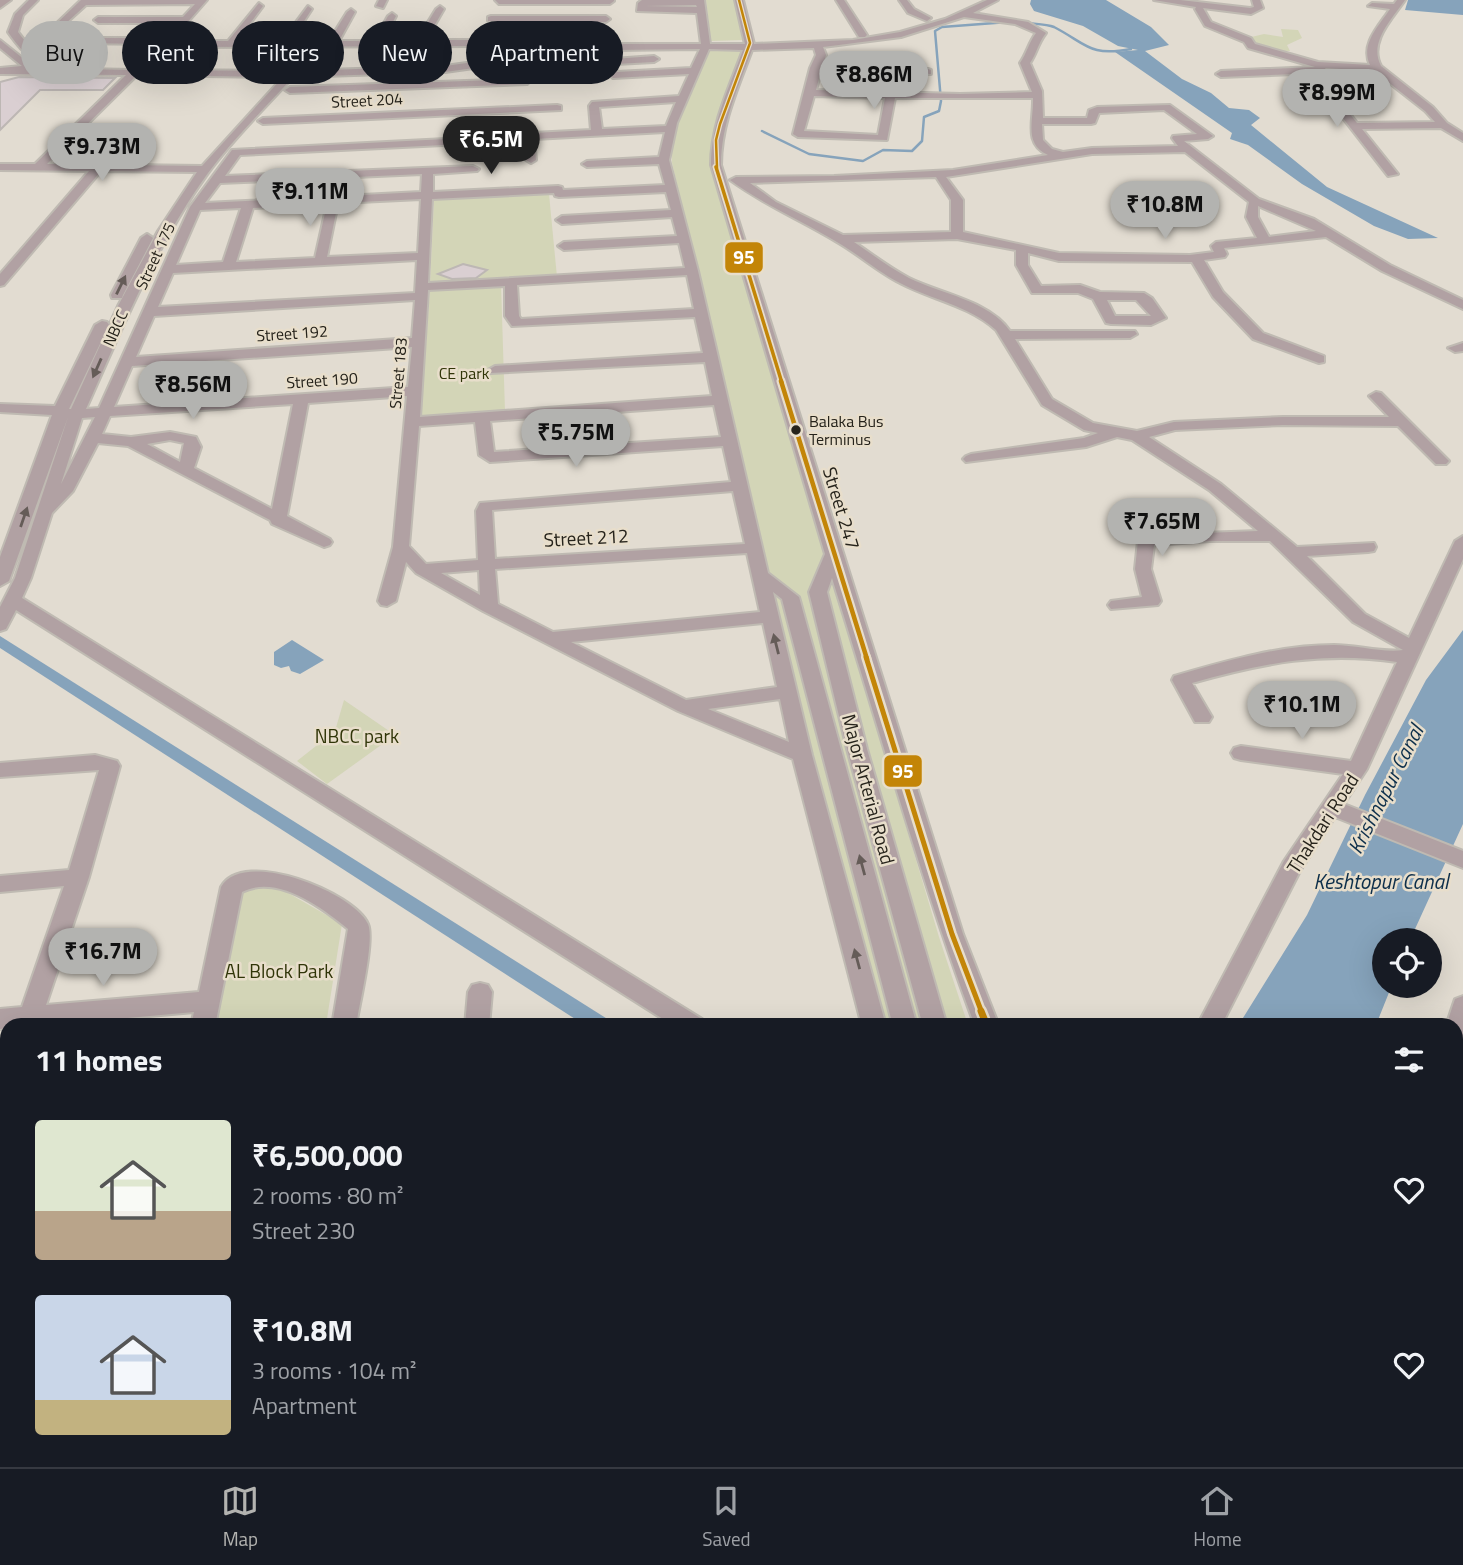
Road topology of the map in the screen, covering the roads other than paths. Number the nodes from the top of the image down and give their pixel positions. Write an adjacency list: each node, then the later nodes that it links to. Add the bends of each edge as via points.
1 (6, 0): 17 (main road)
2 (20, 0): 27 (street)
3 (34, 0): 43 (street, via 19,14 13,32)
4 (499, 0): 14 (street); 30 (street)
5 (739, 0): 47 (street)
6 (840, 0): 41 (street)
7 (903, 0): 28 (street, via 911,11)
8 (970, 0): 24 (street)
9 (994, 0): 25 (street)
10 (1158, 0): 11 (street, via 1251,11 1259,8)
11 (1256, 0)
12 (83, 1): 13 (street); 34 (street); 35 (street)
13 (202, 1): 33 (street)
14 (610, 1)
15 (440, 4): 38 (street)
16 (1399, 4): 19 (street); 59 (street, via 1373,41 1371,54)
17 (0, 5)
18 (259, 6): 45 (street)
19 (1373, 6)
20 (308, 9): 36 (street)
21 (694, 9): 46 (street)
22 (1199, 9): 58 (street, via 1208,24 1248,40 1255,49)
23 (351, 12): 40 (street)
24 (939, 14): 28 (street); 29 (street)
25 (964, 14): 29 (street); 39 (street)
26 (392, 16): 37 (street)
27 (1, 17)
28 (927, 18): 41 (street)
29 (954, 18): 50 (street, via 877,40)
30 (491, 19): 31 (street)
31 (606, 19)
32 (98, 20): 33 (street)
33 (184, 20)
34 (56, 21)
35 (65, 21)
36 (300, 21)
37 (389, 21)
38 (431, 21)
39 (1026, 23): 78 (street, via 1041,33 1025,64)
40 (344, 24)
41 (862, 35): 47 (street)
42 (0, 43): 53 (street)
43 (21, 43)
44 (218, 44): 45 (street)
45 (230, 44)
46 (706, 44): 47 (street); 48 (street); 49 (street); 66 (street)
47 (749, 44): 50 (street); 107 (street, Street 247, via 718,132)
48 (623, 45)
49 (623, 46)
50 (818, 46): 57 (street, via 821,55)
51 (654, 60): 55 (street)
52 (916, 60): 61 (street)
53 (21, 64)
54 (466, 64): 63 (street)
55 (623, 64)
56 (466, 65): 64 (street, via 422,71)
57 (815, 68): 61 (street); 77 (street)
58 (1320, 68): 59 (street); 68 (street); 86 (street, via 1333,86 1328,92)
59 (1377, 68): 85 (street)
60 (21, 69): 62 (street)
61 (850, 69): 67 (street)
62 (0, 70)
63 (344, 70)
64 (344, 70)
65 (21, 71): 70 (street)
66 (695, 72): 69 (street); 80 (street)
67 (929, 72)
68 (1221, 74)
69 (623, 75)
70 (0, 78)
71 (466, 81): 76 (street)
72 (124, 84): 100 (street)
73 (283, 84): 104 (street, NBCC)
74 (292, 84): 76 (street, Street 175)
75 (524, 84): 82 (street)
76 (290, 90): 83 (street, Street 175)
77 (810, 93): 79 (street); 79 (street, via 798,134 885,136)
78 (1038, 95): 79 (street); 84 (street)
79 (890, 96)
80 (683, 99): 87 (street); 88 (street, via 596,104)
81 (557, 108): 82 (street, Street 204)
82 (526, 109): 83 (street, Street 204); 89 (street)
83 (263, 121): 92 (street, Street 175)
84 (1039, 121): 91 (street, via 1091,121 1094,111 1166,107 1208,136 1177,138); 93 (street, via 1035,127 1039,146)
85 (1443, 125): 86 (street); 90 (street)
86 (1356, 126): 106 (street)
87 (670, 129): 88 (street); 96 (street)
88 (597, 133): 89 (street)
89 (528, 137): 92 (street); 95 (street)
90 (1463, 138)
91 (1187, 149): 93 (street); 94 (street)
92 (236, 152): 104 (street, Street 175)
93 (1060, 155): 105 (street)
94 (1203, 159): 97 (street); 113 (street)
95 (531, 160)
96 (664, 160): 98 (street); 110 (street)
97 (1164, 162)
98 (587, 164)
99 (0, 167): 100 (street)
100 (38, 167): 101 (street)
101 (99, 167): 104 (street); 131 (street)
102 (473, 169): 103 (street)
103 (428, 171): 104 (street); 111 (street, Street 183)
104 (204, 172): 115 (street, Street 175); 152 (street, one-way to 104, via 132,263); 153 (street, NBCC, one-way to 153, via 159,241)
105 (939, 174): 108 (street); 119 (street, via 957,200)
106 (1392, 174)
107 (720, 180): 108 (street); 177 (street, Street 247)
108 (738, 180): 121 (street, via 772,204)
109 (558, 187): 110 (street); 111 (street); 117 (street)
110 (670, 188): 116 (street)
111 (426, 197): 112 (street); 124 (street, Street 183)
112 (333, 201): 114 (street); 126 (street)
113 (1255, 201): 118 (street); 122 (street, via 1251,214)
114 (248, 205): 115 (street); 128 (street)
115 (196, 207): 129 (street, Street 175)
116 (677, 213): 117 (street); 120 (street)
117 (562, 220): 127 (street)
118 (1329, 233): 122 (street); 136 (street, via 1386,268)
119 (957, 235): 121 (street); 123 (street)
120 (683, 239): 127 (street); 130 (street)
121 (841, 239): 140 (street, via 905,281 992,320)
122 (1265, 241): 125 (street, via 1220,245 1221,254)
123 (1022, 254): 125 (street); 132 (street, via 1060,260); 132 (street, via 1029,281 1037,290)
124 (423, 256): 126 (street); 134 (street, Street 183)
125 (1196, 258): 143 (street, via 1218,294 1258,336)
126 (320, 262): 128 (street)
127 (566, 262): 130 (street); 133 (street)
128 (228, 267): 129 (street)
129 (169, 269): 137 (street, Street 175)
130 (692, 271): 138 (street)
131 (4, 272)
132 (1073, 279): 135 (street)
133 (511, 282): 134 (street); 138 (street, via 512,316 517,323)
134 (422, 291): 137 (street); 141 (street, Street 183)
135 (1098, 296)
136 (1463, 305)
137 (148, 312): 144 (street, Street 175)
138 (700, 313): 142 (street)
139 (1130, 334): 140 (street)
140 (1005, 335): 157 (street, via 1047,402 1089,427)
141 (419, 342): 144 (street, Street 192); 146 (street, Street 183)
142 (711, 357): 145 (street); 149 (street)
143 (1319, 359)
144 (125, 362): 151 (street, Street 175)
145 (495, 370)
146 (414, 391): 148 (street, Street 190); 155 (street, Street 183)
147 (1376, 396): 156 (street)
148 (301, 399): 151 (street, Street 190); 168 (street)
149 (720, 400): 154 (street); 160 (street)
150 (0, 408): 152 (street, Street 190)
151 (106, 411): 153 (street, Street 190); 159 (street, Street 175)
152 (60, 412): 153 (street, Street 190); 181 (street, one-way to 152)
153 (76, 414): 167 (street, NBCC)
154 (482, 417): 155 (street); 160 (street, via 490,457)
155 (412, 422): 173 (street, Street 183)
156 (1400, 422): 158 (street, via 1174,425); 163 (street)
157 (1114, 433): 158 (street); 162 (street, via 1086,442)
158 (1137, 436): 169 (street, via 1215,487)
159 (93, 438): 161 (street); 167 (street, Street 175, via 65,491)
160 (729, 441): 165 (street)
161 (131, 442): 164 (street); 164 (street, via 170,436 191,440)
162 (971, 459)
163 (1441, 461)
164 (185, 471): 168 (street)
165 (740, 486): 175 (street); 178 (street, via 486,506)
166 (1150, 509): 170 (street)
167 (44, 512): 183 (street, NBCC)
168 (278, 521): 172 (street)
169 (1272, 536): 170 (street); 176 (street)
170 (1172, 538): 184 (street, via 1143,544 1143,569 1152,601)
171 (1463, 541): 189 (street, Thakdari Road)
172 (324, 542)
173 (401, 547): 179 (street); 182 (street, Street 183)
174 (1368, 547): 176 (street)
175 (753, 548): 178 (street, Street 212); 180 (street)
176 (1293, 552): 189 (street, via 1359,618)
177 (834, 554): 211 (street, Major Arterial Road, via 818,592); 212 (street, Street 247, via 952,934)
178 (485, 564): 179 (street, Street 212); 185 (street)
179 (422, 569): 185 (street)
180 (759, 574): 186 (street); 210 (street, Major Arterial Road, one-way to 180, via 790,597)
181 (0, 581)
182 (387, 601)
183 (11, 602): 187 (street, NBCC); 208 (street)
184 (1116, 605)
185 (489, 607): 188 (street)
186 (769, 617): 188 (street); 190 (street, one-way to 186)
187 (0, 625)
188 (552, 638): 191 (street)
189 (1411, 653): 192 (street, via 1276,656 1181,680); 195 (street, Thakdari Road)
190 (787, 692): 191 (street); 194 (street)
191 (685, 707): 194 (street)
192 (1202, 717)
193 (1241, 753): 195 (street)
194 (802, 755): 209 (street, one-way to 194)
195 (1357, 769): 197 (street, Thakdari Road)
196 (0, 770): 199 (street, via 95,762 110,766)
197 (1330, 807): 198 (street); 213 (street, Thakdari Road, via 1291,867)
198 (1463, 860)
199 (78, 877): 200 (street); 203 (street)
200 (0, 884)
201 (480, 992): 207 (street)
202 (209, 1001): 204 (street); 205 (street); 206 (street, via 232,887 260,877 282,880 358,924)
203 (30, 1018)
204 (56, 1018)
205 (205, 1018)
206 (345, 1018)
207 (478, 1018)
208 (681, 1018)
209 (872, 1018)
210 (903, 1018)
211 (933, 1018)
212 (984, 1018)
213 (1213, 1018)

